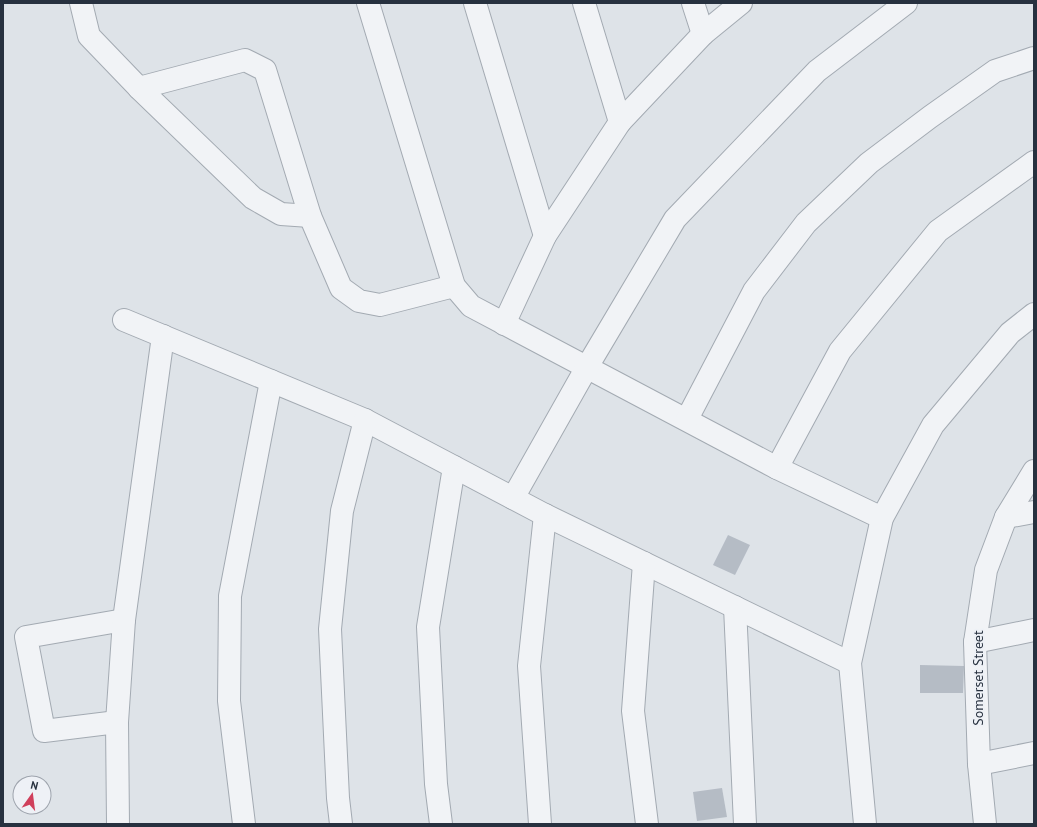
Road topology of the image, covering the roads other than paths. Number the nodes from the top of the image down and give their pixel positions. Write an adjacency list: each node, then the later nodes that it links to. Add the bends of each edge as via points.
1 (81, 3): 10 (street, via 89,36)
2 (368, 3): 15 (street)
3 (475, 3): 14 (street)
4 (584, 3): 11 (street)
5 (693, 3): 8 (street)
6 (741, 3): 8 (street)
7 (906, 3): 20 (street, via 817,71 675,219)
8 (703, 34): 11 (street)
9 (1034, 58): 22 (street, via 995,71 930,117 869,163 806,223 754,291)
10 (139, 88): 13 (street, via 253,198 280,214); 13 (street, via 245,60 265,70)
11 (620, 122): 14 (street)
12 (1034, 162): 25 (street, via 938,231 840,351)
13 (310, 216): 15 (street, via 341,288 359,301 380,305)
14 (545, 236): 18 (street)
15 (454, 286): 18 (street, via 471,306)
16 (1034, 314): 31 (street, via 1010,333 933,425)
17 (124, 320): 19 (street)
18 (504, 324): 20 (street)
19 (163, 336): 21 (street); 34 (street)
20 (587, 367): 22 (street); 27 (street)
21 (271, 381): 23 (street); 42 (street, via 230,596 229,701)
22 (687, 419): 25 (street)
23 (365, 420): 24 (street); 43 (street, via 342,511 330,629 338,798)
24 (454, 467): 27 (street); 44 (street, via 428,627 436,784)
25 (778, 468): 31 (street)
26 (1034, 472): 30 (street, Somerset Street)
27 (513, 498): 29 (street)
28 (1034, 512): 30 (street)
29 (545, 515): 32 (street); 45 (street, via 529,666)
30 (1006, 517): 36 (street, Somerset Street, via 986,570)
31 (882, 518): 37 (street)
32 (644, 563): 33 (street); 46 (street, via 633,711)
33 (734, 607): 37 (street); 47 (street)
34 (124, 620): 38 (street); 38 (street, via 26,637 44,731)
35 (1034, 630): 36 (street)
36 (975, 642): 40 (street, Somerset Street)
37 (850, 663): 48 (street)
38 (117, 722): 41 (street)
39 (1034, 753): 40 (street)
40 (979, 764): 49 (street, Somerset Street)
41 (118, 824)
42 (244, 824)
43 (342, 824)
44 (441, 824)
45 (540, 824)
46 (647, 824)
47 (745, 824)
48 (864, 824)
49 (985, 824)

